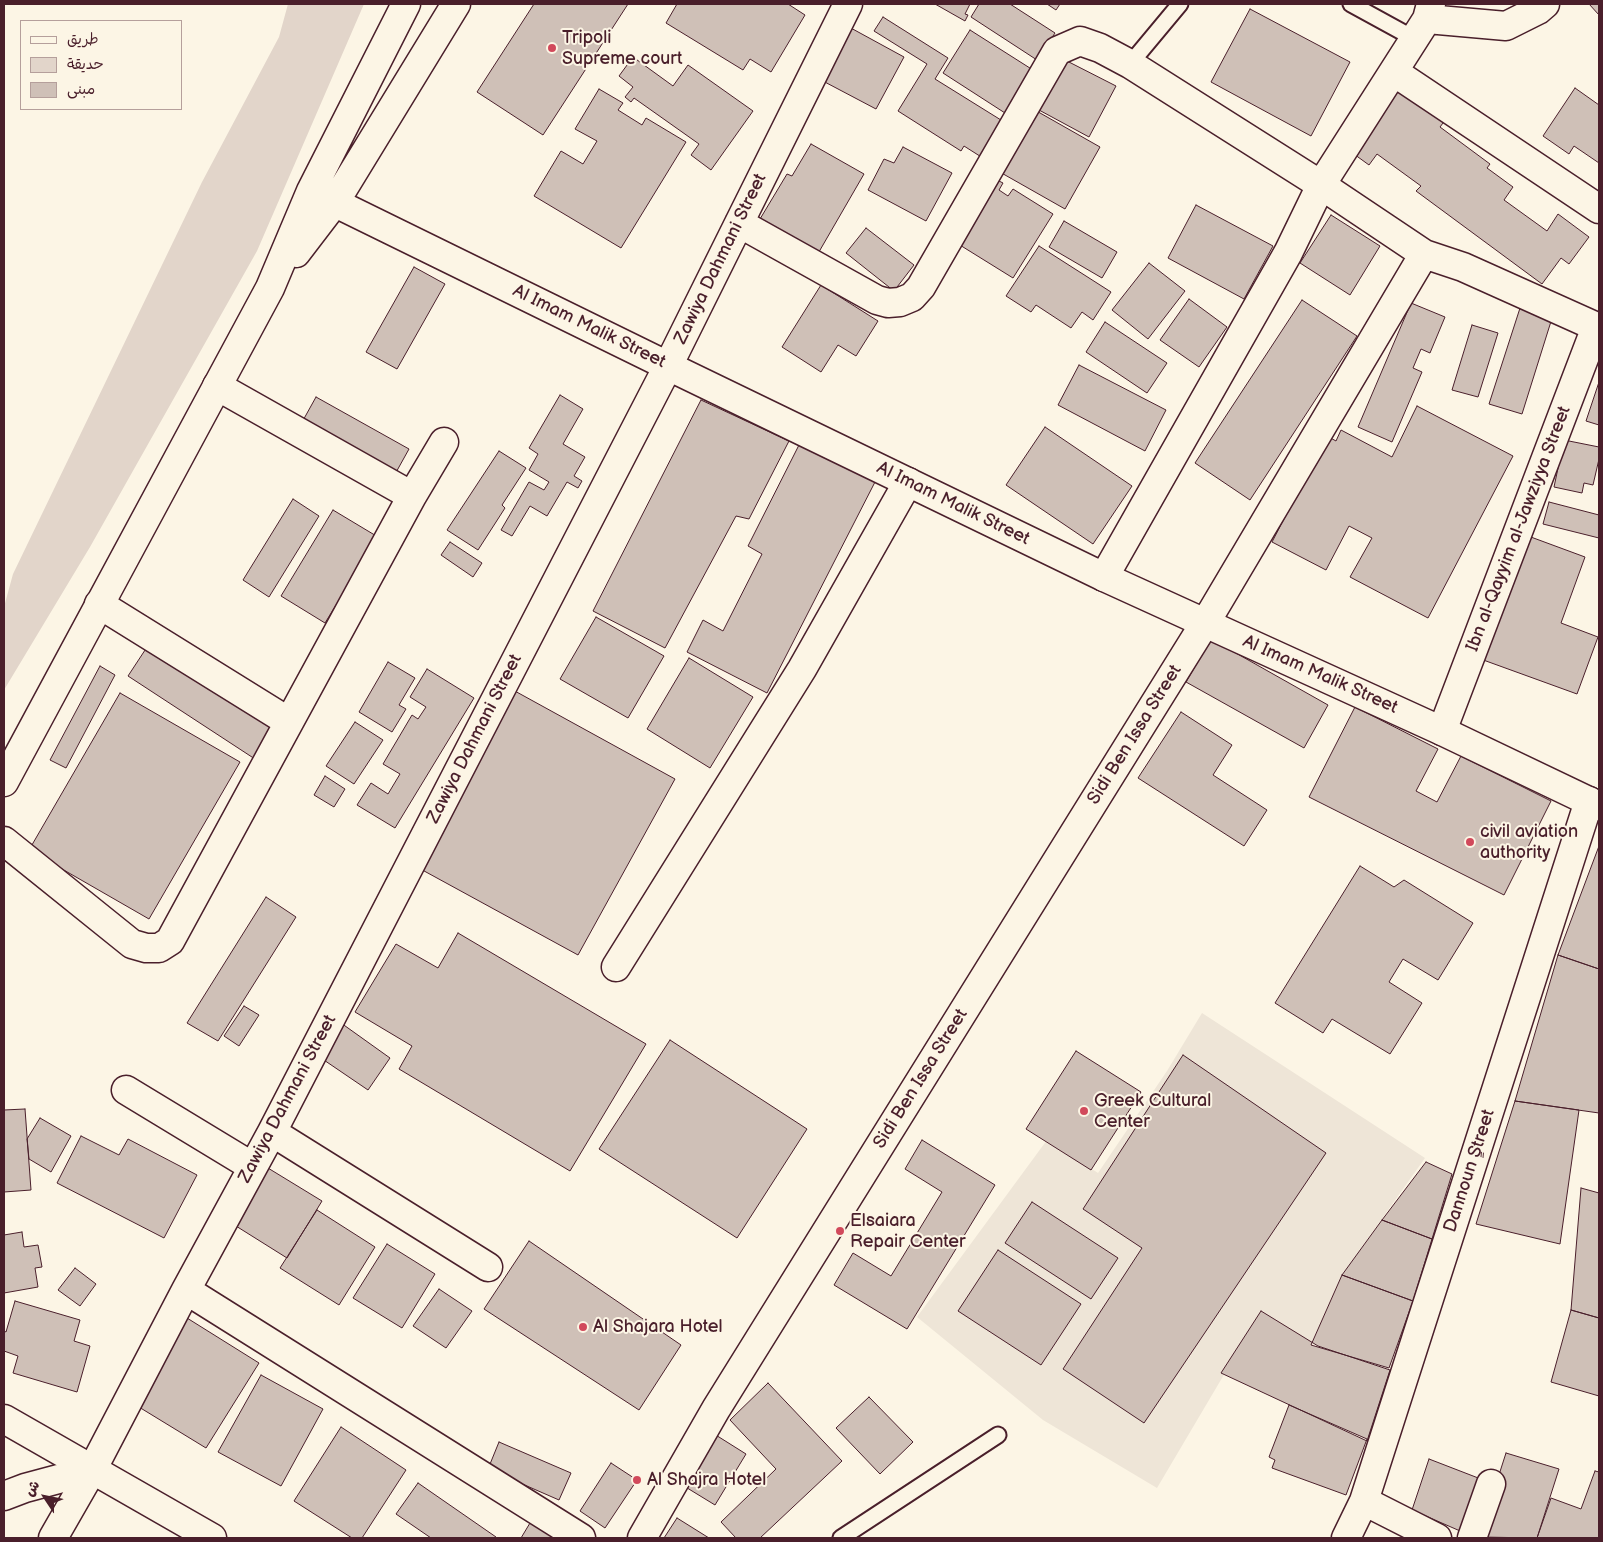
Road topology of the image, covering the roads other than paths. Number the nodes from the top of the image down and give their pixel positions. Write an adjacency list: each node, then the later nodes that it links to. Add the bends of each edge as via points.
1 (406, 4): 11 (street)
2 (456, 4): 11 (street)
3 (848, 4): 13 (street, Zawiya Dahmani Street)
4 (1180, 4): 8 (lane)
5 (1351, 4): 7 (lane)
6 (1545, 4): 7 (street, via 1506,26)
7 (1424, 21): 9 (street)
8 (1130, 64): 10 (street); 13 (street, via 1080,41 1057,51 921,287 912,297 900,302 877,300)
9 (1394, 72): 10 (street); 12 (street)
10 (1322, 185): 14 (street); 21 (street, via 1288,253)
11 (323, 197): 16 (street, Al Imam Malik Street); 17 (street)
12 (1599, 209)
13 (739, 223): 16 (street, Zawiya Dahmani Street)
14 (1424, 254): 15 (street, via 1462,267); 23 (street, Sidi Ben Issa Street)
15 (1597, 327): 25 (street, Ibn al-Qayyim al-Jawziyya Street)
16 (668, 366): 19 (street, Al Imam Malik Street); 31 (street, Zawiya Dahmani Street)
17 (217, 386): 20 (street); 22 (street)
18 (444, 442): 20 (street)
19 (908, 482): 21 (street, Al Imam Malik Street); 29 (street, via 802,669)
20 (412, 496): 24 (street)
21 (1104, 577): 23 (street, Al Imam Malik Street)
22 (99, 604): 24 (street); 26 (street)
23 (1204, 623): 25 (street, Al Imam Malik Street); 44 (street, Sidi Ben Issa Street, via 716,1409)
24 (289, 722): 28 (street, via 170,941 159,948 132,944)
25 (1442, 731): 27 (street, Al Imam Malik Street)
26 (4, 782)
27 (1594, 804): 40 (street, Dannoun ٍStreet)
28 (4, 841)
29 (616, 967)
30 (126, 1090): 32 (street)
31 (272, 1132): 32 (street, Zawiya Dahmani Street); 33 (street)
32 (253, 1167): 34 (street, Zawiya Dahmani Street)
33 (488, 1267)
34 (186, 1290): 37 (street, Zawiya Dahmani Street); 43 (street)
35 (4, 1419): 37 (street)
36 (998, 1435): 45 (lane)
37 (92, 1470): 39 (street); 41 (street, Zawiya Dahmani Street); 42 (street)
38 (1491, 1484): 48 (street)
39 (4, 1496)
40 (1364, 1500): 46 (street, Dannoun ٍStreet); 47 (street)
41 (53, 1538)
42 (212, 1538)
43 (581, 1538)
44 (642, 1538)
45 (841, 1538)
46 (1346, 1538)
47 (1437, 1538)
48 (1472, 1538)

